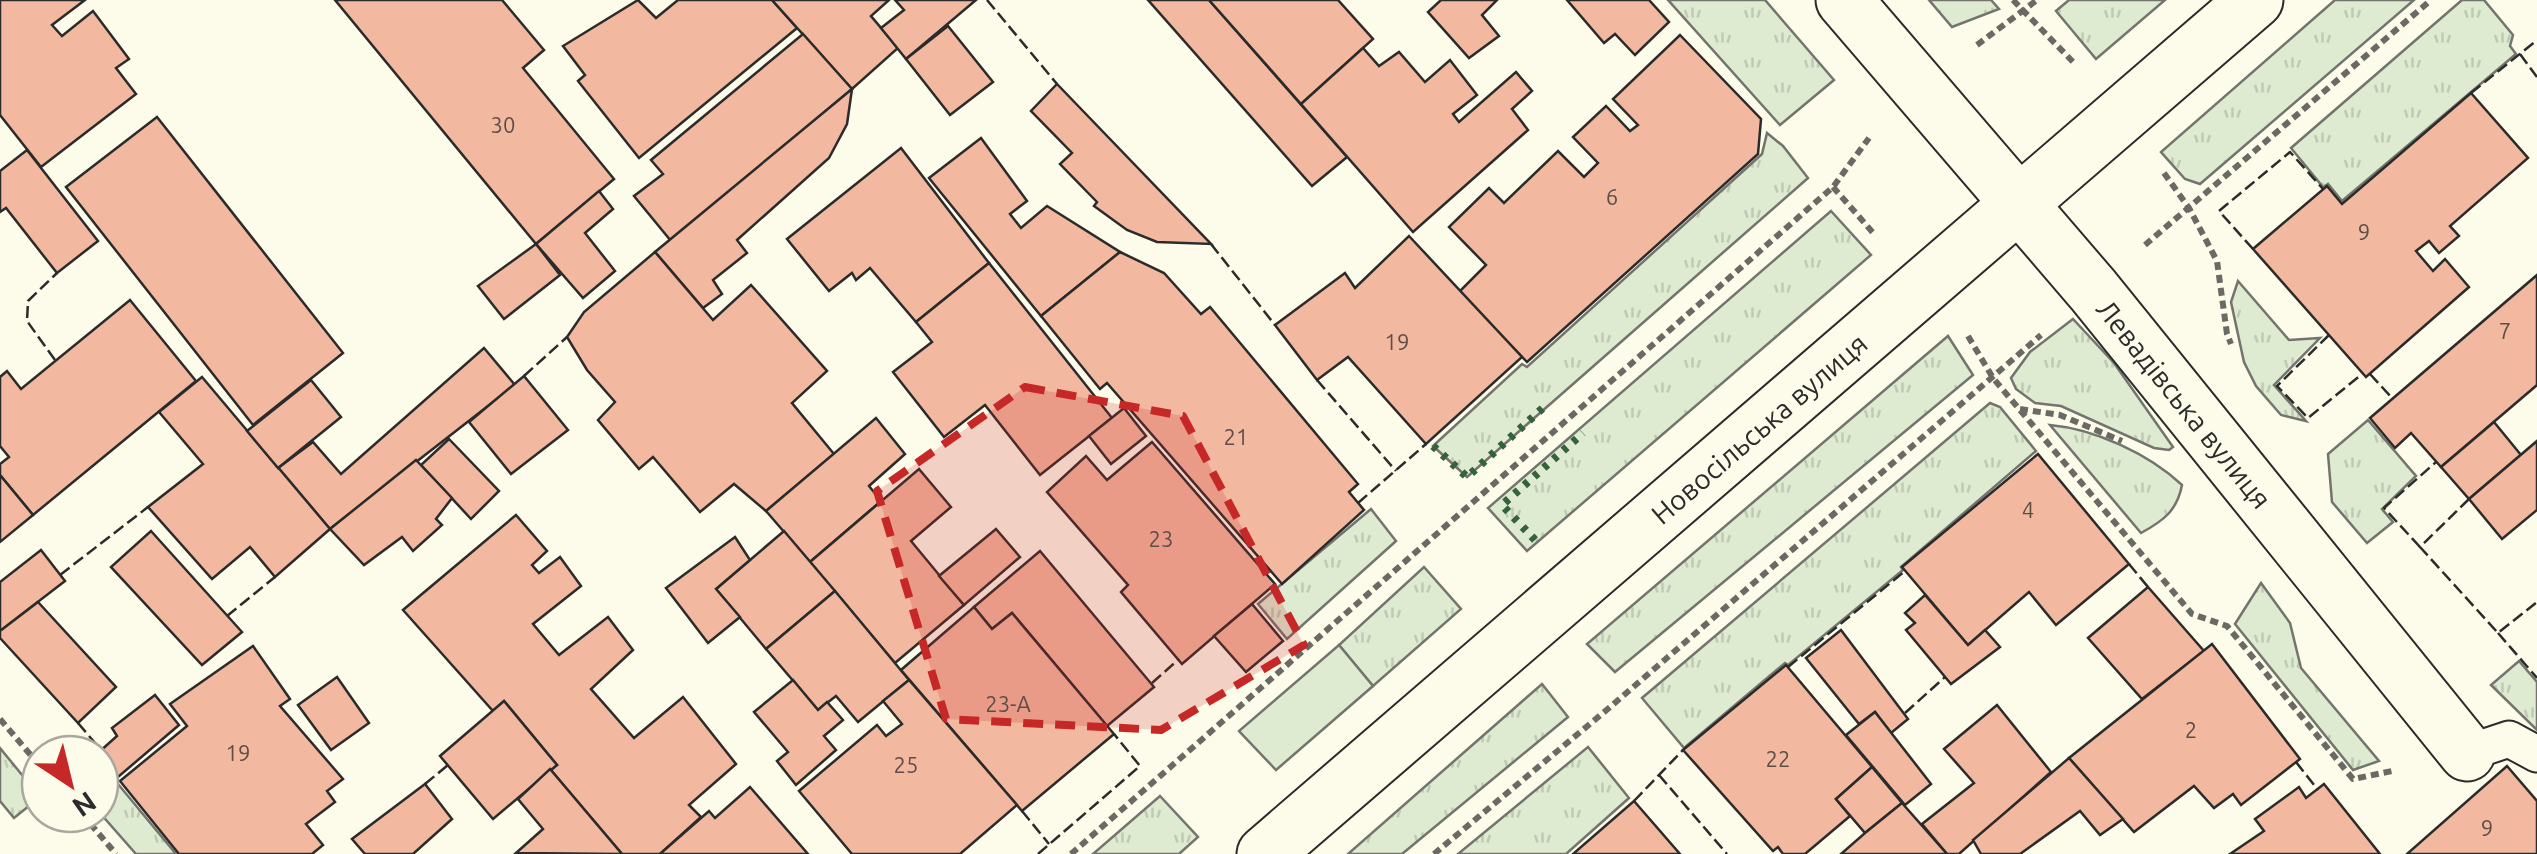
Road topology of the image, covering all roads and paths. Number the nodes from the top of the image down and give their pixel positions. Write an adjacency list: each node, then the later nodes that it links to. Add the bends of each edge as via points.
1 (1844, 0): 7 (street, Левадівська вулиця)
2 (2013, 0): 6 (path)
3 (2036, 0): 6 (path)
4 (2255, 0): 8 (street, Новосільська вулиця)
5 (2432, 0): 11 (path)
6 (2023, 8): 7 (path); 8 (path)
7 (1921, 90): 9 (path, via 1873,131); 10 (street, Левадівська вулиця)
8 (2122, 116): 10 (street, Новосільська вулиця); 11 (path)
9 (1833, 187): 12 (path); 22 (path)
10 (2020, 204): 12 (street, Новосільська вулиця); 13 (street, Левадівська вулиця)
11 (2188, 208): 13 (path); 14 (path, via 2217,262)
12 (1921, 287): 15 (path, via 1969,336); 23 (street, Новосільська вулиця)
13 (2093, 290): 15 (path); 18 (street, Левадівська вулиця)
14 (2234, 350)
15 (1992, 378): 18 (path, via 2192,614 2228,626 2354,780); 24 (path)
16 (0, 719): 17 (path)
17 (20, 742)
18 (2467, 753): 19 (lane, via 2509,738)
19 (2537, 754)
20 (99, 834): 21 (path)
21 (116, 854)
22 (1071, 854)
23 (1265, 854)
24 (1434, 854)

